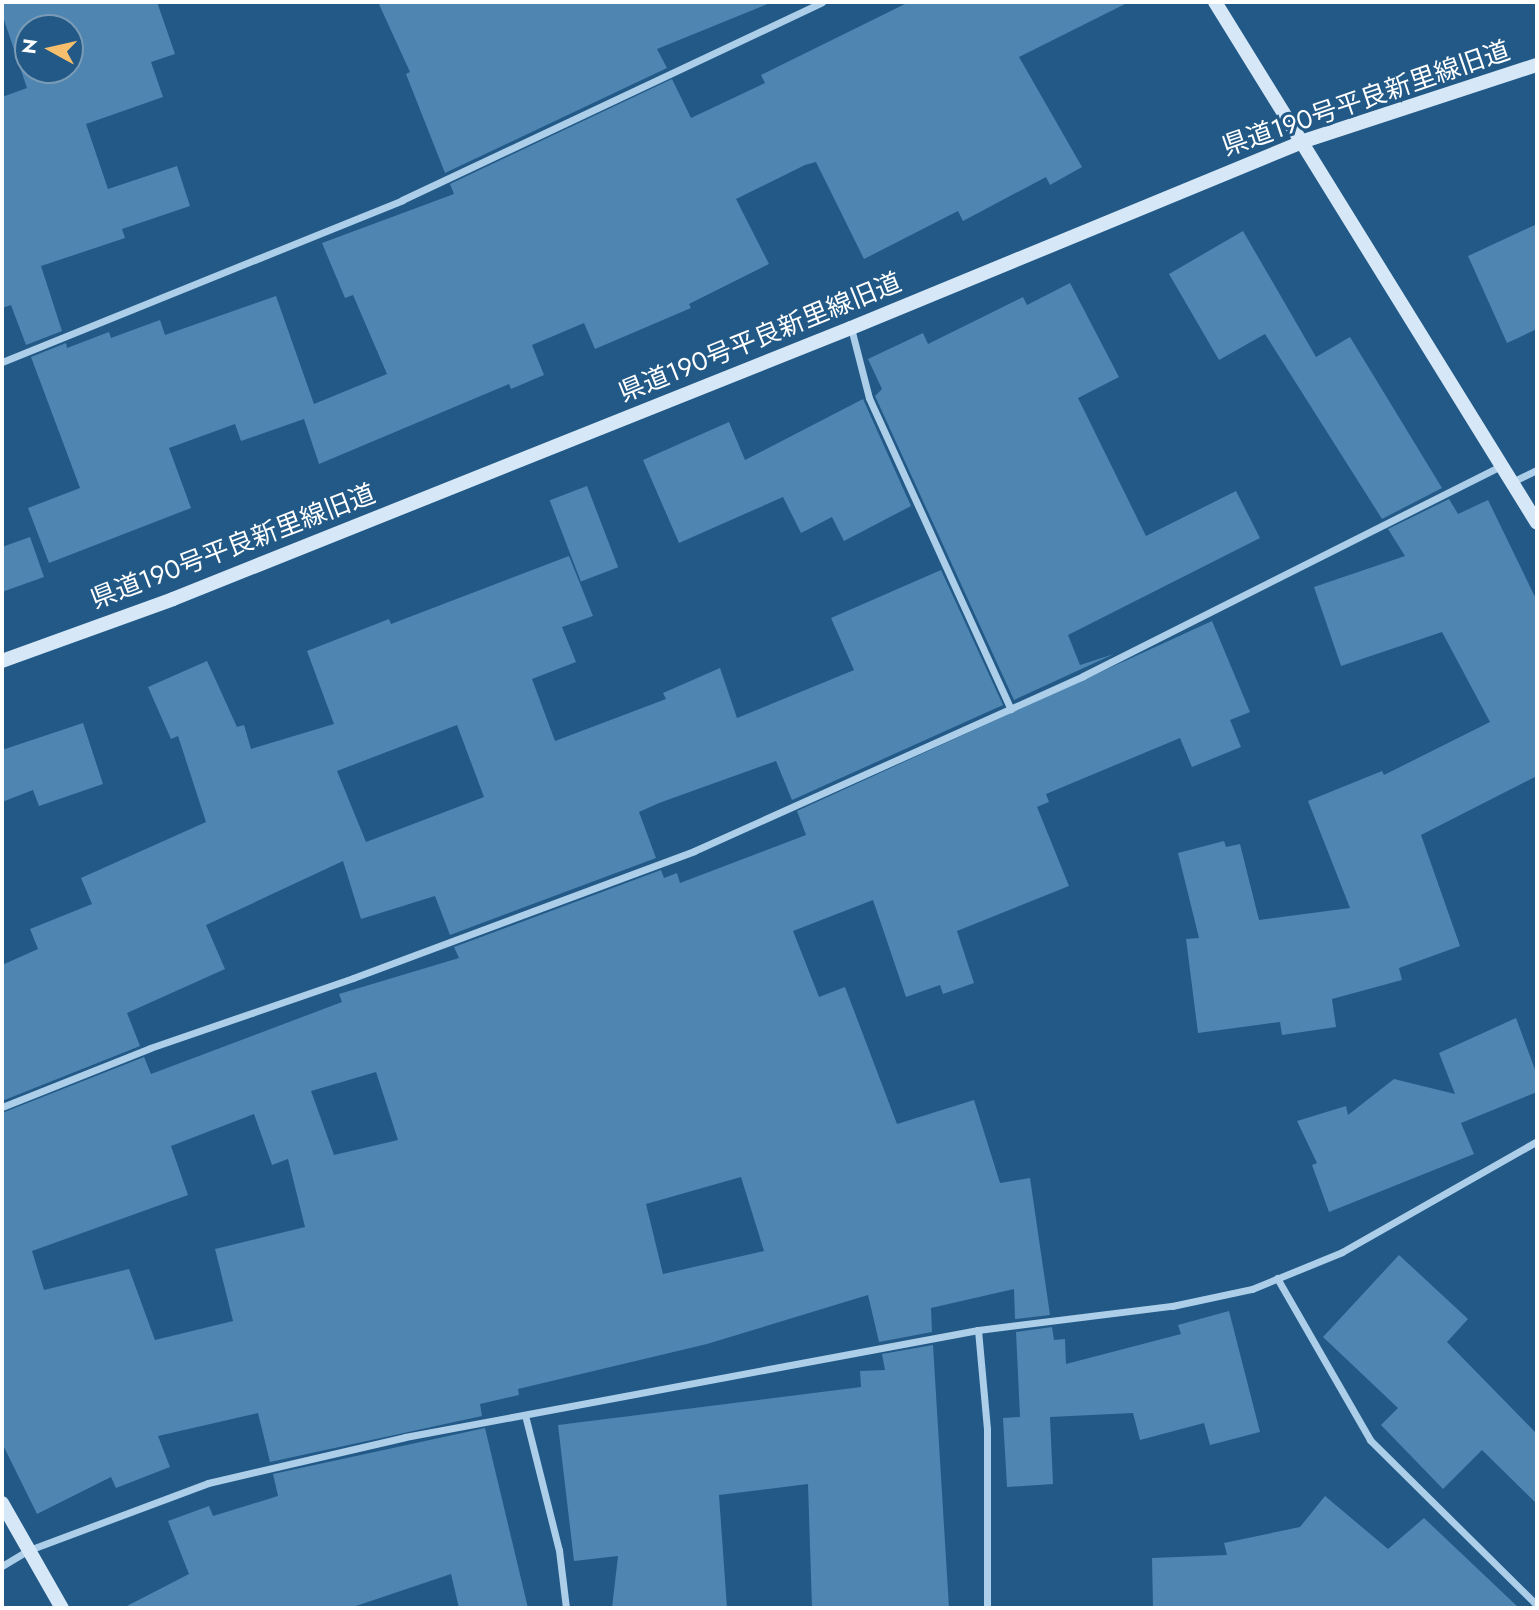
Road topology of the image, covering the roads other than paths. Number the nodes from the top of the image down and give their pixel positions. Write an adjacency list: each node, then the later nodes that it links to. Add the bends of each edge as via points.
1 (822, 2): 6 (street, via 402,200)
2 (1215, 2): 4 (street)
3 (1537, 65): 4 (street, 県道190号平良新里線旧道)
4 (1304, 141): 5 (street, 県道190号平良新里線旧道); 7 (street)
5 (851, 328): 11 (street, 県道190号平良新里線旧道, via 173,599); 12 (street, via 869,398)
6 (2, 362)
7 (1502, 465): 9 (street); 12 (street)
8 (1537, 470): 9 (street)
9 (1513, 482): 10 (street)
10 (1537, 523)
11 (2, 662)
12 (1011, 709): 13 (street, via 694,851 150,1048)
13 (2, 1107)
14 (1537, 1141): 15 (street, via 1342,1252)
15 (1277, 1278): 16 (street, via 1252,1289 1172,1306); 21 (street, via 1370,1440)
16 (978, 1330): 17 (street); 24 (street, via 987,1429)
17 (525, 1415): 19 (street, via 208,1483); 23 (street, via 559,1550)
18 (2, 1503): 19 (street)
19 (29, 1550): 20 (street); 22 (street)
20 (2, 1566)
21 (1537, 1605)
22 (62, 1608)
23 (566, 1608)
24 (987, 1608)

